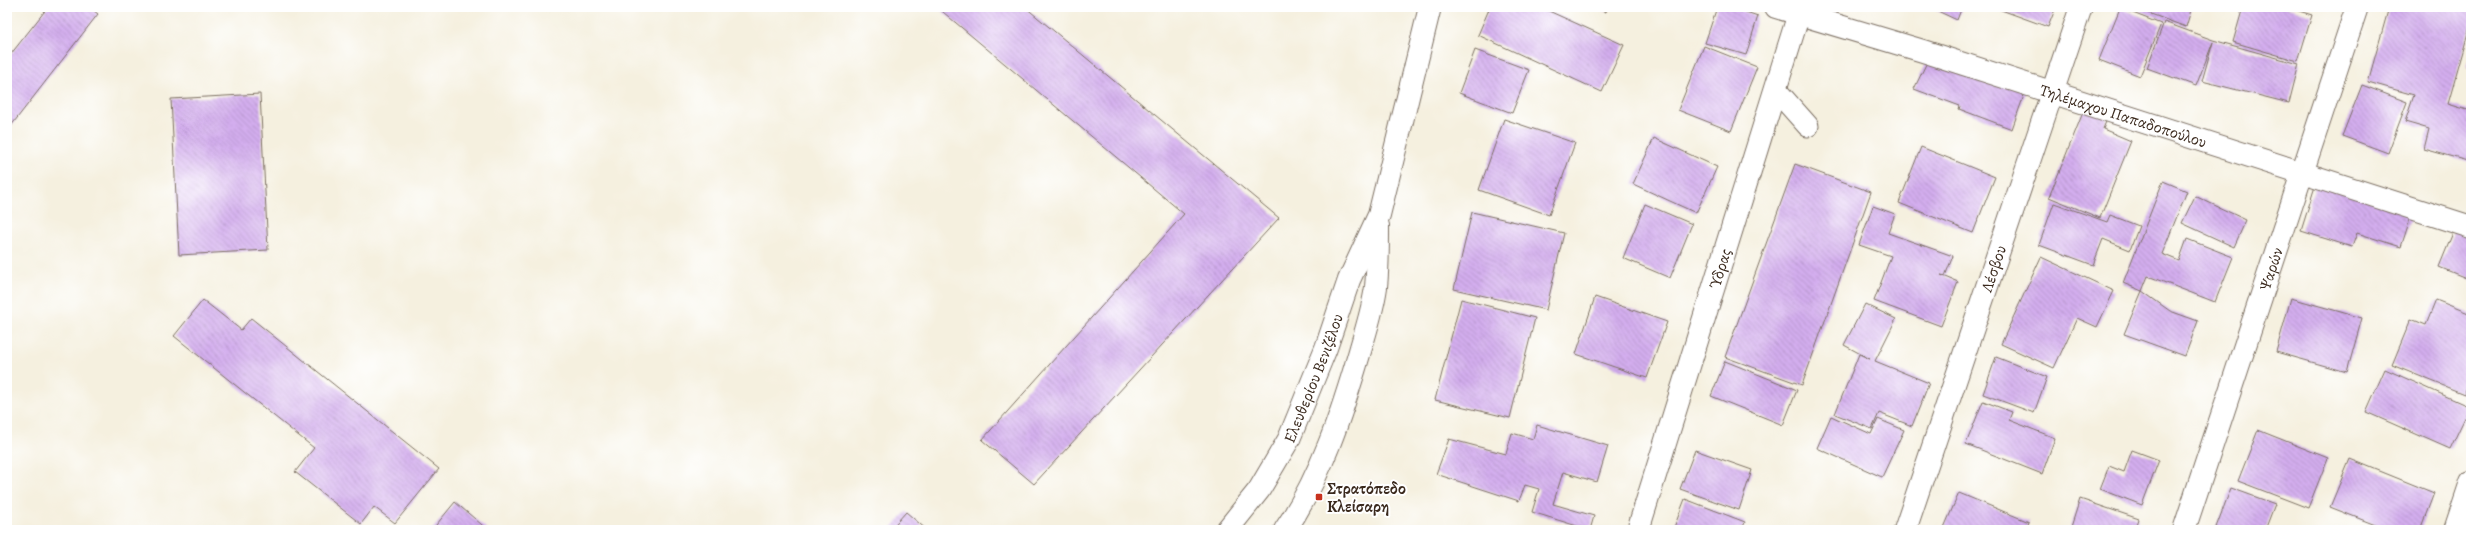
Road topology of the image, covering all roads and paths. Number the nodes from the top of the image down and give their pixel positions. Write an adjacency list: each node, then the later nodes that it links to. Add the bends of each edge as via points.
1 (1430, 7): 10 (street, Ελευθερίου Βενιζέλου)
2 (1776, 7): 5 (street, Τηλέμαχου Παπαδοπούλου)
3 (2082, 7): 7 (street, Λέσβου)
4 (2357, 7): 9 (street, Ψαρών)
5 (1800, 10): 6 (street, Ύδρας); 7 (street, Τηλέμαχου Παπαδοπούλου)
6 (1776, 90): 8 (lane); 17 (street, Ύδρας)
7 (2052, 92): 9 (street, Τηλέμαχου Παπαδοπούλου); 18 (street, Λέσβου)
8 (1808, 126)
9 (2303, 172): 11 (street, Τηλέμαχου Παπαδοπούλου); 19 (street, Ψαρών)
10 (1379, 215): 13 (street, Ελευθερίου Βενιζέλου, via 1376,286 1371,311 1344,404); 14 (street, Ελευθερίου Βενιζέλου, via 1349,280 1324,355 1289,439 1259,490)
11 (2471, 227)
12 (2471, 482): 20 (street)
13 (1299, 508): 15 (street, Ελευθερίου Βενιζέλου); 16 (street)
14 (1227, 530)
15 (1285, 530)
16 (1295, 530)
17 (1638, 530)
18 (1905, 530)
19 (2184, 530)
20 (2455, 530)

